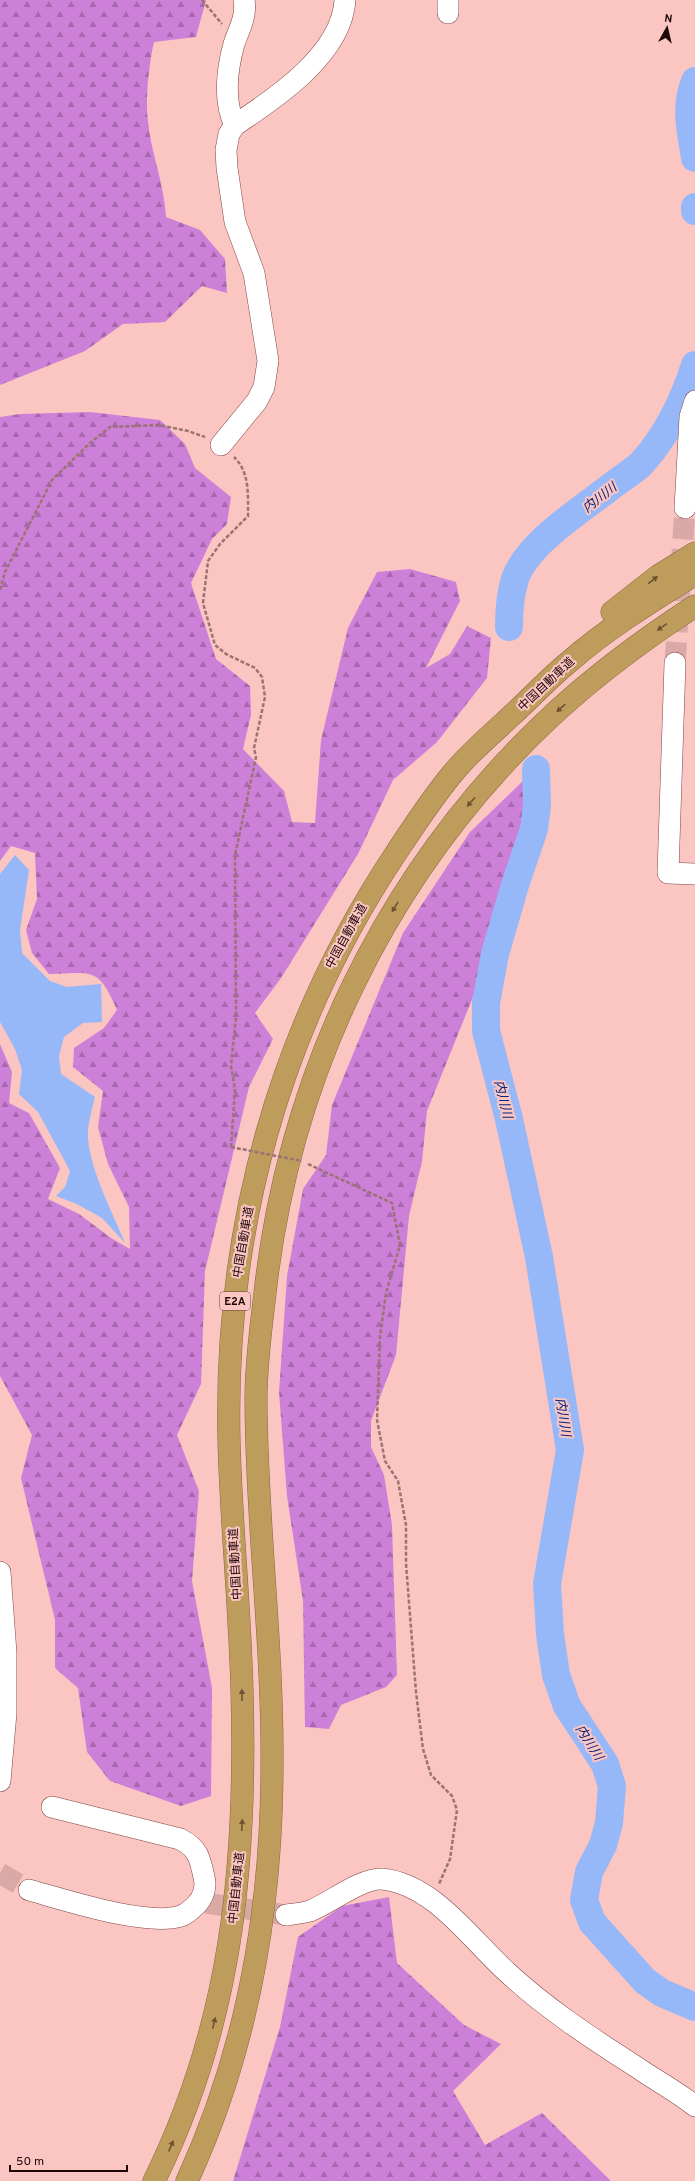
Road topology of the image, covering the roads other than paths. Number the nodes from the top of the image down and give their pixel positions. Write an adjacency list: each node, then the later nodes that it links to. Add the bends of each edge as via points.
1 (244, 0): 3 (street, via 244,17 233,49 228,78 228,105)
2 (345, 0): 3 (street, via 340,26 326,50 296,80)
3 (235, 125): 5 (street, via 229,134 226,150 227,168 235,222 254,273 268,361 264,387 257,401)
4 (695, 401): 6 (street, via 690,417)
5 (221, 445)
6 (685, 508)
7 (695, 554): 11 (highway, one-way to 7, via 570,645 658,576)
8 (695, 574): 11 (highway, 中国自動車道 / E2A, via 621,621 569,661)
9 (695, 606): 20 (highway, E2A, one-way to 20, via 616,661 574,696 508,759 450,825 374,944 333,1025 300,1116 277,1206 269,1252 256,1391 272,1766 264,1906 258,1954 238,2045 208,2132)
10 (675, 663): 12 (street, via 668,873)
11 (473, 751): 19 (highway, 中国自動車道 / E2A, one-way to 11, via 182,2119 211,2036 229,1951 241,1852 242,1688 229,1439 229,1389 237,1271 259,1158 274,1102 305,1021 353,920 423,812)
12 (695, 874)
13 (0, 1572): 14 (street, via 6,1653 6,1713)
14 (0, 1781)
15 (52, 1807): 16 (street, via 180,1839 191,1844 200,1858 206,1883 203,1902 182,1916 140,1918)
16 (29, 1890)
17 (286, 1915): 18 (street, via 310,1911 365,1883 380,1879 406,1885 429,1898 508,1973 543,2002)
18 (695, 2106)
19 (154, 2181)
20 (187, 2181)

